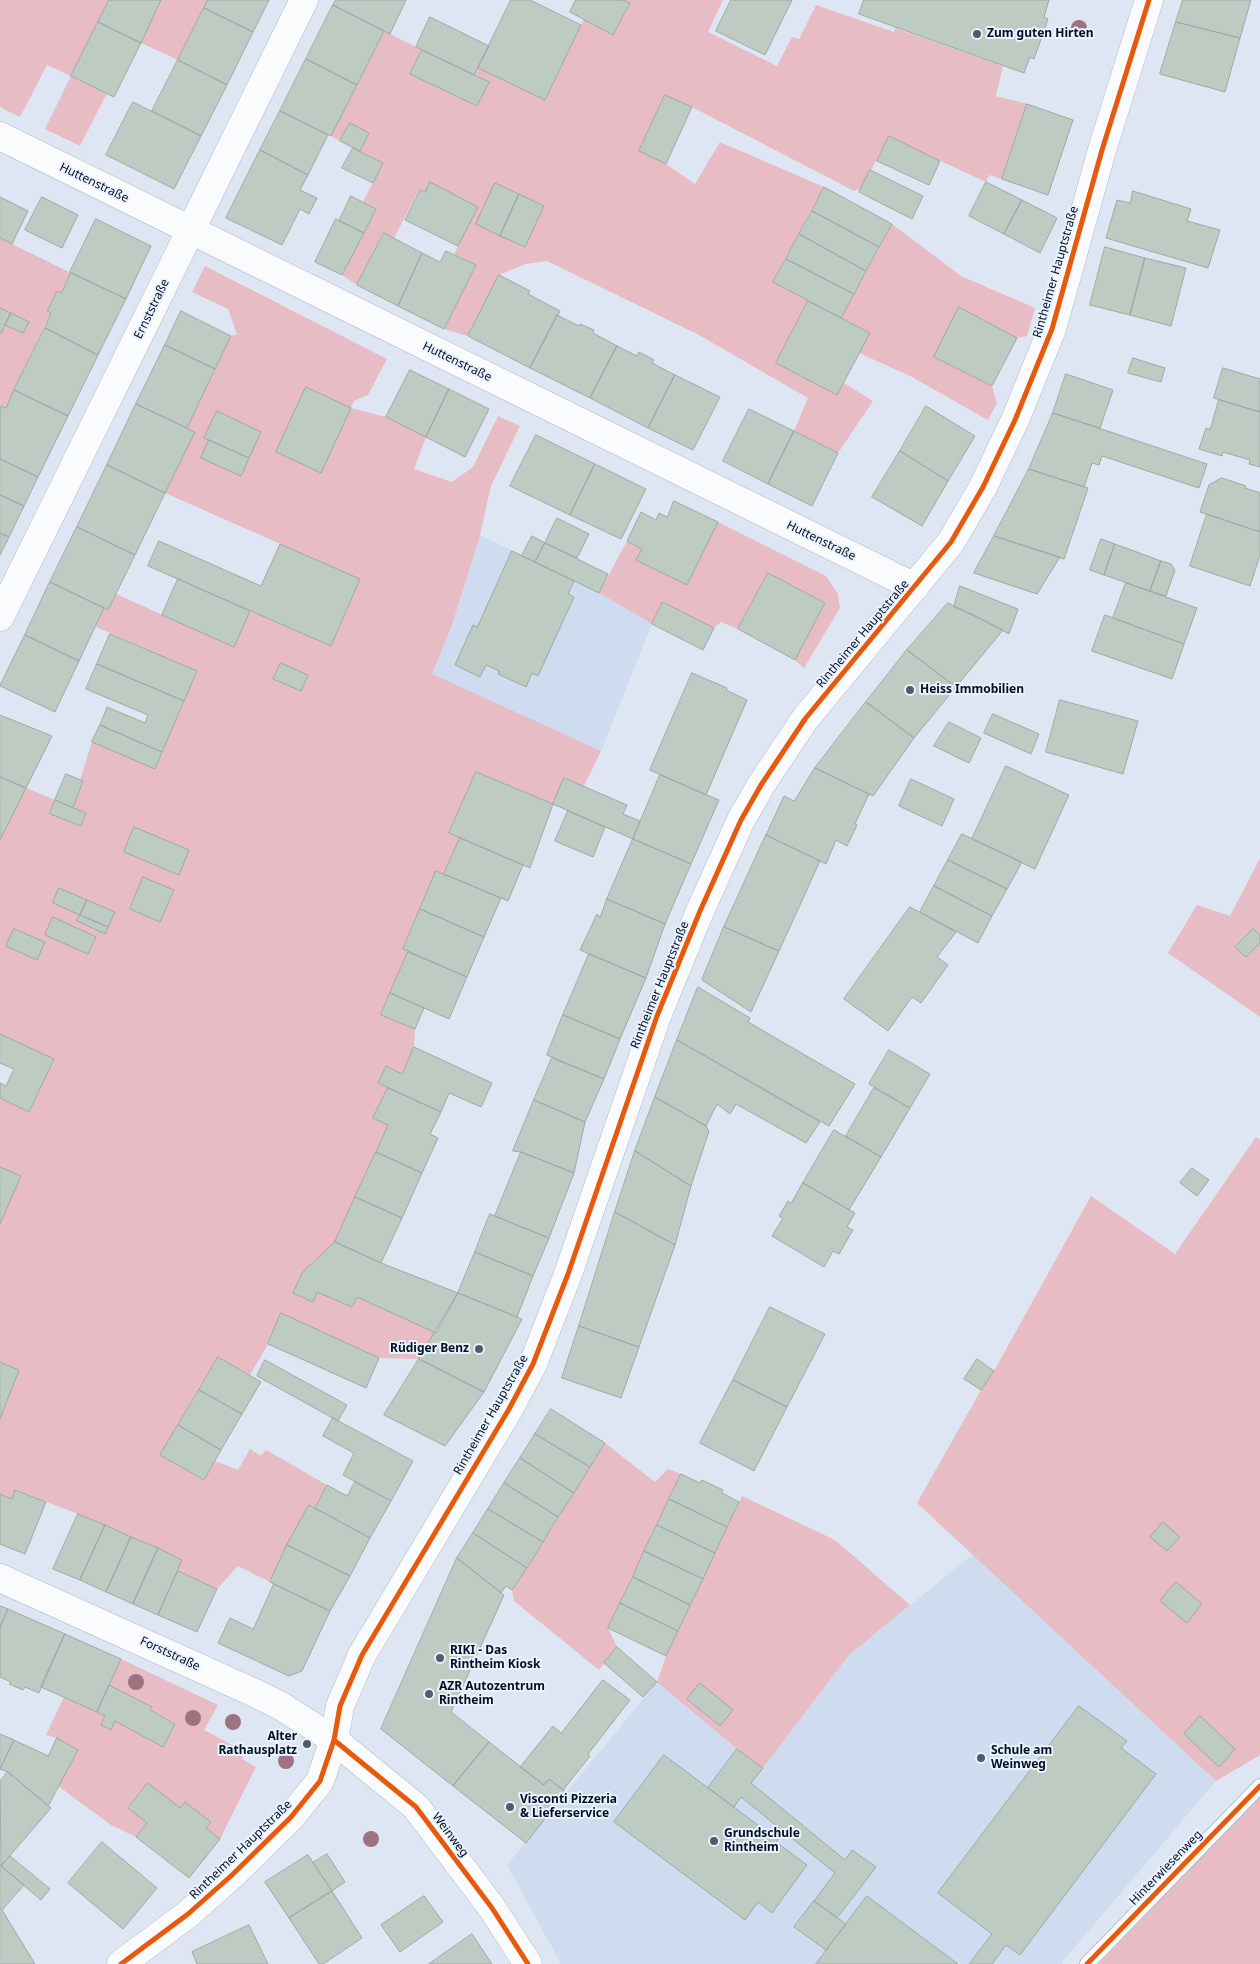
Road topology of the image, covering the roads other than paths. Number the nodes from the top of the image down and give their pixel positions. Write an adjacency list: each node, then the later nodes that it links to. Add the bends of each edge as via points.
1 (304, 0): 4 (street, Ernststraße)
2 (1150, 0): 5 (street, Rintheimer Hauptstraße, via 1102,150 1052,329 1015,420 983,487 952,542)
3 (0, 136): 4 (street, Huttenstraße)
4 (190, 230): 5 (street, Huttenstraße); 6 (street, Ernststraße)
5 (915, 588): 8 (street, Rintheimer Hauptstraße, via 805,719 741,820 656,1016 568,1274 533,1364 362,1656 340,1706)
6 (0, 617)
7 (0, 1578): 8 (street, Forststraße, via 257,1694)
8 (334, 1740): 10 (street, Rintheimer Hauptstraße, via 320,1781 291,1817 188,1914); 11 (street, Weinweg, via 416,1807 492,1908)
9 (1260, 1786): 12 (lane, Hinterwiesenweg)
10 (120, 1964)
11 (528, 1964)
12 (1087, 1964)

